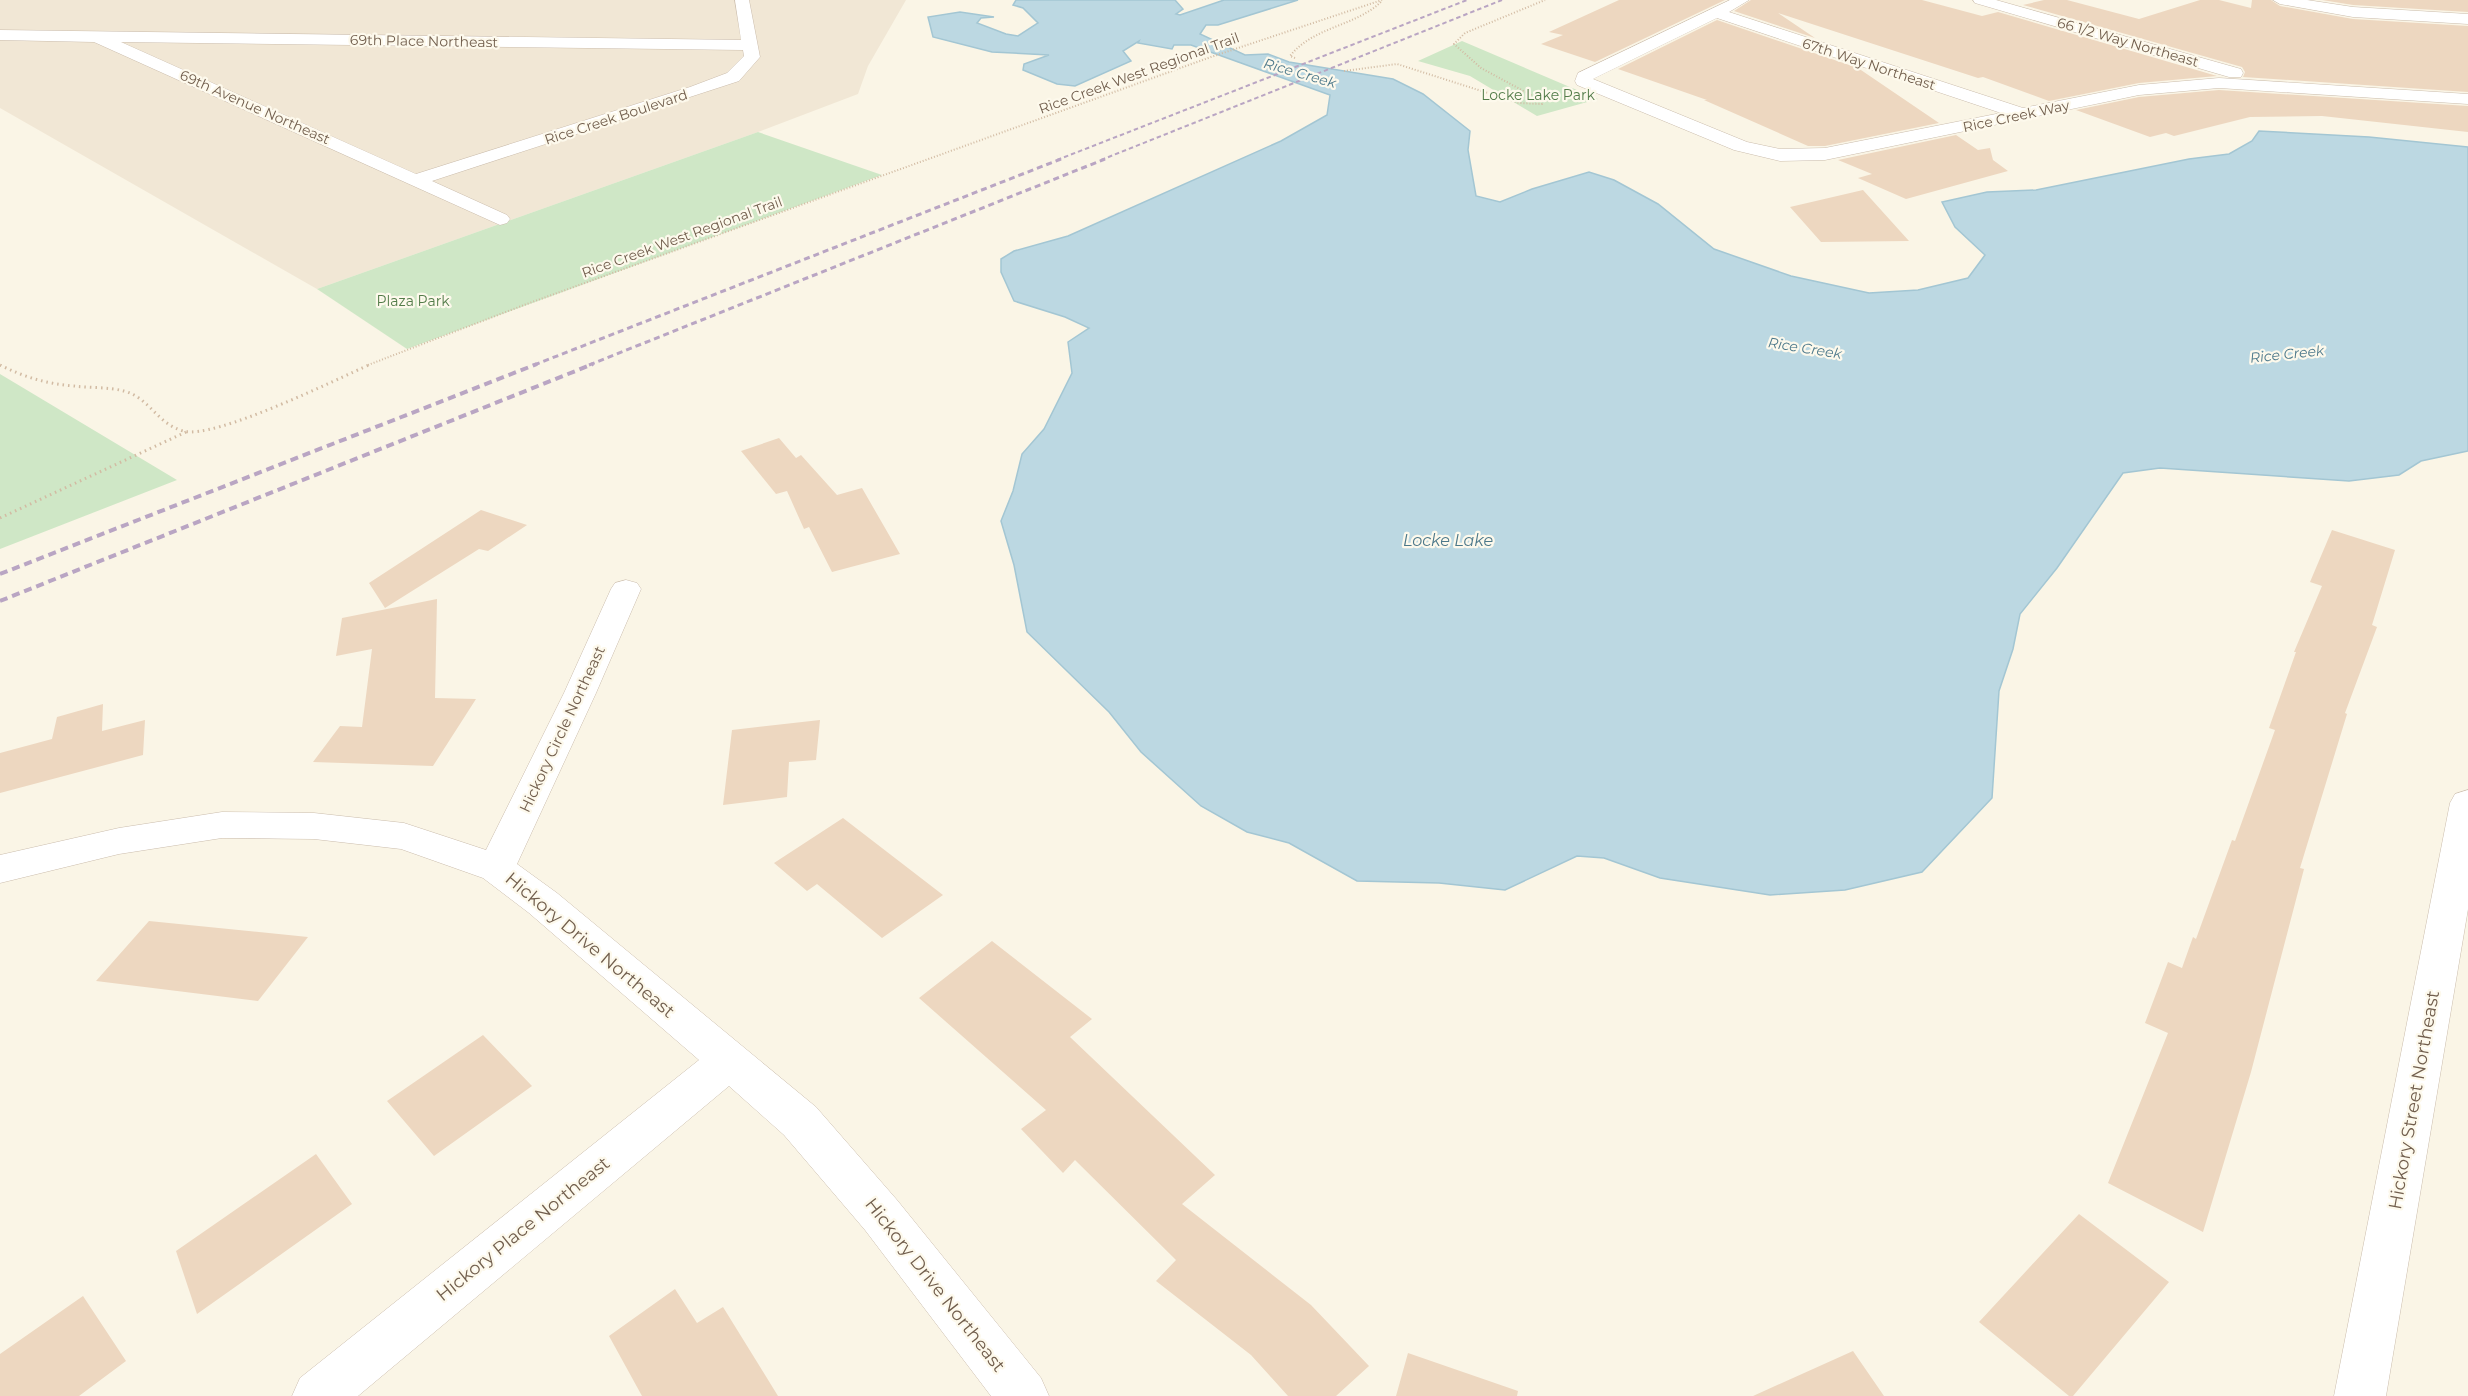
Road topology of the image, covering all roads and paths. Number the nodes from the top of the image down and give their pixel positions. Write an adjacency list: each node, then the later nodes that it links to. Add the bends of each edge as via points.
1 (742, 0): 11 (street)
2 (1382, 0): 12 (path, Rice Creek West Regional Trail, via 1373,10 1303,44 1290,56); 20 (path, Rice Creek West Regional Trail, via 1200,61 503,313 386,357 259,414)
3 (1545, 0): 13 (path, via 1465,33 1454,44 1542,104 1519,103 1403,65)
4 (1742, 0): 7 (street)
5 (1980, 0): 14 (street, 66 1/2 Way Northeast)
6 (2280, 0): 8 (street, via 2353,12)
7 (1716, 13): 16 (street, 67th Way Northeast); 16 (street, Rice Creek Way, via 1584,77 1583,81 1780,164)
8 (2468, 19)
9 (0, 35): 10 (street, 69th Avenue Northeast)
10 (97, 36): 11 (street, 69th Place Northeast); 17 (street, 69th Avenue Northeast)
11 (751, 45): 17 (street, Rice Creek Boulevard, via 752,57 733,77)
12 (1295, 58)
13 (1344, 71)
14 (2275, 85): 15 (street, Rice Creek Way); 16 (street, Rice Creek Way, via 2164,86)
15 (2468, 99)
16 (2022, 114)
17 (417, 180): 18 (street, 69th Avenue Northeast)
18 (500, 219)
19 (0, 365): 20 (path, via 29,379 123,390 140,396 165,424)
20 (186, 432): 21 (path, Rice Creek West Regional Trail)
21 (0, 518)
22 (626, 589): 24 (street, Hickory Circle Northeast)
23 (2468, 803): 29 (street, Hickory Street Northeast)
24 (496, 868): 25 (street, Hickory Drive Northeast, via 404,836 314,826 222,825 119,841); 26 (street, Hickory Drive Northeast, via 543,903)
25 (0, 869)
26 (729, 1061): 27 (street, Hickory Place Northeast); 28 (street, Hickory Drive Northeast, via 800,1121 881,1215)
27 (318, 1396)
28 (1023, 1396)
29 (2360, 1396)

